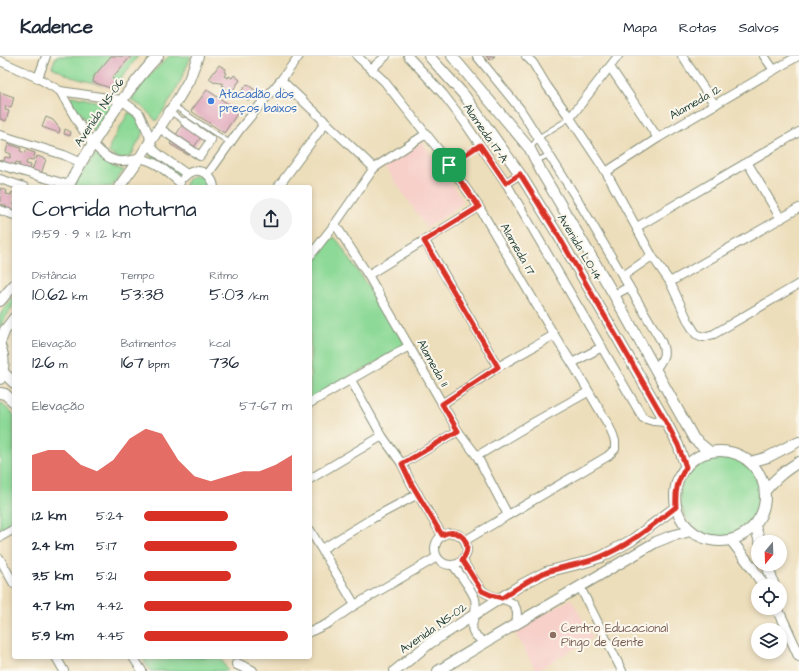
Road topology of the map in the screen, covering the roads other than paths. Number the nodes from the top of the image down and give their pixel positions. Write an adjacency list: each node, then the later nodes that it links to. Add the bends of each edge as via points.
1 (46, 56): 22 (street)
2 (158, 56): 25 (street, Avenida NS-06)
3 (198, 56): 27 (street, via 189,80)
4 (299, 56): 23 (street)
5 (357, 56): 20 (street, Alameda 17)
6 (386, 56): 20 (street)
7 (408, 56): 40 (street, Alameda 17-A, via 443,94)
8 (429, 56): 53 (street, Avenida LO-14, via 464,95)
9 (452, 56): 41 (street, Avenida LO-14)
10 (477, 56): 35 (street, via 520,109)
11 (526, 56): 18 (street)
12 (538, 56): 18 (street)
13 (618, 56): 19 (street)
14 (682, 56): 26 (street)
15 (764, 56): 21 (street)
16 (798, 56): 21 (street, Alameda 12)
17 (0, 61): 22 (street)
18 (533, 63): 28 (street)
19 (610, 67): 28 (street); 36 (street)
20 (371, 69): 33 (street, Alameda 17, via 384,81)
21 (774, 70): 26 (street, Alameda 12)
22 (38, 78): 24 (street)
23 (281, 80): 30 (street); 38 (street)
24 (60, 91): 25 (street); 39 (street)
25 (121, 100): 37 (street, via 139,114); 39 (street, Avenida NS-06)
26 (715, 105): 36 (street, Alameda 12)
27 (172, 109): 29 (lane); 31 (street); 38 (lane)
28 (570, 118): 35 (lane); 50 (street)
29 (184, 122): 31 (street, via 211,140 200,156)
30 (326, 122): 49 (street); 62 (street)
31 (159, 128): 37 (street)
32 (799, 132): 45 (street)
33 (426, 134): 48 (street, Alameda 17); 49 (street)
34 (0, 135): 46 (street)
35 (538, 138): 41 (lane); 42 (street)
36 (658, 138): 50 (street, Alameda 12)
37 (150, 142): 43 (street); 51 (street, via 160,156)
38 (230, 143): 52 (street)
39 (93, 144): 43 (street, via 116,161); 46 (street, Avenida NS-06)
40 (480, 145): 48 (lane); 55 (street, Alameda 17-A)
41 (530, 149): 44 (street, Avenida LO-14)
42 (548, 155): 44 (lane); 74 (street)
43 (139, 159): 59 (street); 60 (street, via 154,163)
44 (535, 161): 79 (street, Avenida LO-14)
45 (747, 162): 67 (street); 69 (street)
46 (82, 163): 58 (street, Avenida NS-06)
47 (0, 165): 57 (street)
48 (449, 165): 63 (street, Alameda 17)
49 (374, 168): 68 (street)
50 (606, 172): 69 (street)
51 (187, 174): 52 (street, via 201,171); 60 (street)
52 (208, 174): 61 (street)
53 (520, 174): 55 (street); 98 (street, Avenida LO-14)
54 (0, 179): 56 (street)
55 (506, 183): 86 (street, Alameda 17-A)
56 (18, 185)
57 (66, 185)
58 (70, 185)
59 (120, 185)
60 (180, 185)
61 (213, 185)
62 (279, 185)
63 (479, 207): 70 (street); 82 (street, Alameda 17)
64 (799, 208): 67 (street)
65 (0, 210): 66 (street)
66 (12, 214)
67 (781, 219): 75 (street)
68 (335, 224): 71 (street); 73 (street, Alameda 11)
69 (637, 227): 72 (street)
70 (424, 241): 73 (street); 88 (street)
71 (312, 253)
72 (652, 256): 74 (street); 75 (street)
73 (368, 275): 85 (street, Alameda 11)
74 (623, 276): 78 (street)
75 (670, 282): 76 (street, via 689,323 696,334 703,337 724,329)
76 (798, 286)
77 (12, 287): 80 (street)
78 (629, 287): 79 (street); 89 (street, via 664,346 663,359)
79 (614, 295): 89 (street, Avenida LO-14)
80 (0, 301)
81 (12, 321): 83 (street)
82 (554, 335): 87 (street, Alameda 17); 88 (street)
83 (0, 342)
84 (0, 346): 90 (street, via 4,362)
85 (409, 346): 91 (street); 97 (street, Alameda 11)
86 (602, 347): 87 (street); 98 (street, Alameda 17-A, via 643,418 653,422)
87 (572, 362): 93 (street, Alameda 17)
88 (498, 367): 97 (street)
89 (655, 370): 102 (street, Avenida LO-14, via 694,439)
90 (2, 375): 92 (street)
91 (351, 380): 96 (street); 100 (street)
92 (12, 382)
93 (588, 392): 103 (street); 112 (street, Alameda 17, via 609,426 615,441 614,451)
94 (0, 393): 95 (street)
95 (12, 400)
96 (312, 402)
97 (442, 404): 99 (street, Alameda 11)
98 (666, 422): 107 (street, Avenida LO-14)
99 (458, 431): 103 (street, Alameda 11); 106 (street)
100 (382, 436): 106 (street); 108 (street)
101 (799, 441): 104 (street, via 768,457)
102 (710, 452): 104 (street, via 738,454); 107 (street, via 696,458)
103 (477, 456): 112 (street, Alameda 11)
104 (750, 462): 109 (street, via 763,480)
105 (799, 462): 109 (street, via 783,471)
106 (402, 464): 110 (street)
107 (686, 467): 111 (street, via 678,479)
108 (312, 477)
109 (765, 492): 113 (street, via 766,500 762,514)
110 (418, 494): 117 (street); 122 (street)
111 (676, 507): 115 (street); 130 (street, Avenida NS-02, via 632,540 601,557 546,572)
112 (508, 515): 120 (street, Alameda 17)
113 (755, 526): 118 (street); 121 (street, via 744,535)
114 (12, 530): 119 (street)
115 (691, 531): 121 (street, via 717,542); 129 (street, via 656,542)
116 (312, 533): 122 (street)
117 (442, 535): 120 (street, via 458,533); 123 (street, via 436,543)
118 (758, 535)
119 (0, 537)
120 (466, 540): 125 (street, via 468,551)
121 (731, 540): 127 (street)
122 (322, 549): 131 (street)
123 (437, 557): 126 (street, via 444,563); 131 (street)
124 (0, 559): 128 (street)
125 (462, 560): 126 (street); 130 (street, via 482,591)
126 (454, 565): 132 (street, via 474,598)
127 (759, 579)
128 (12, 580)
129 (580, 587): 134 (street); 146 (street)
130 (502, 598): 132 (street, Avenida NS-02); 134 (street, via 515,606 518,614)
131 (355, 605): 135 (street)
132 (474, 615): 136 (street, via 472,632); 145 (street, Avenida NS-02, via 430,643)
133 (780, 615): 137 (street)
134 (516, 624): 136 (street)
135 (312, 631)
136 (485, 642): 141 (street)
137 (799, 656)
138 (57, 659): 142 (street)
139 (134, 659): 143 (street)
140 (237, 664): 144 (street)
141 (444, 669)
142 (64, 671)
143 (142, 671)
144 (252, 671)
145 (395, 671)
146 (622, 671)

